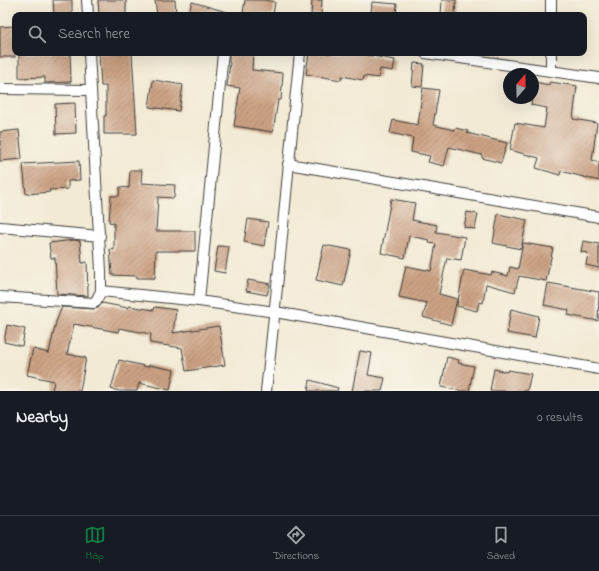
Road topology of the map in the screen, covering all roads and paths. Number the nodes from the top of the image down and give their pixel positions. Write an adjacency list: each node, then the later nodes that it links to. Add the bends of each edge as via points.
1 (87, 0): 3 (street)
2 (551, 0): 4 (street)
3 (88, 12)
4 (551, 12)
5 (89, 56): 13 (street)
6 (223, 56): 20 (street)
7 (300, 56): 14 (street)
8 (446, 56): 10 (street)
9 (551, 56): 10 (street)
10 (551, 71): 11 (street)
11 (599, 78)
12 (0, 89): 13 (street)
13 (90, 90): 17 (street)
14 (288, 164): 15 (street); 21 (street)
15 (599, 217)
16 (0, 227): 17 (street)
17 (100, 236): 18 (street)
18 (101, 291): 19 (street, via 94,303); 20 (street)
19 (0, 298)
20 (199, 301): 21 (street)
21 (275, 312): 22 (street); 23 (street)
22 (599, 369)
23 (266, 391)

